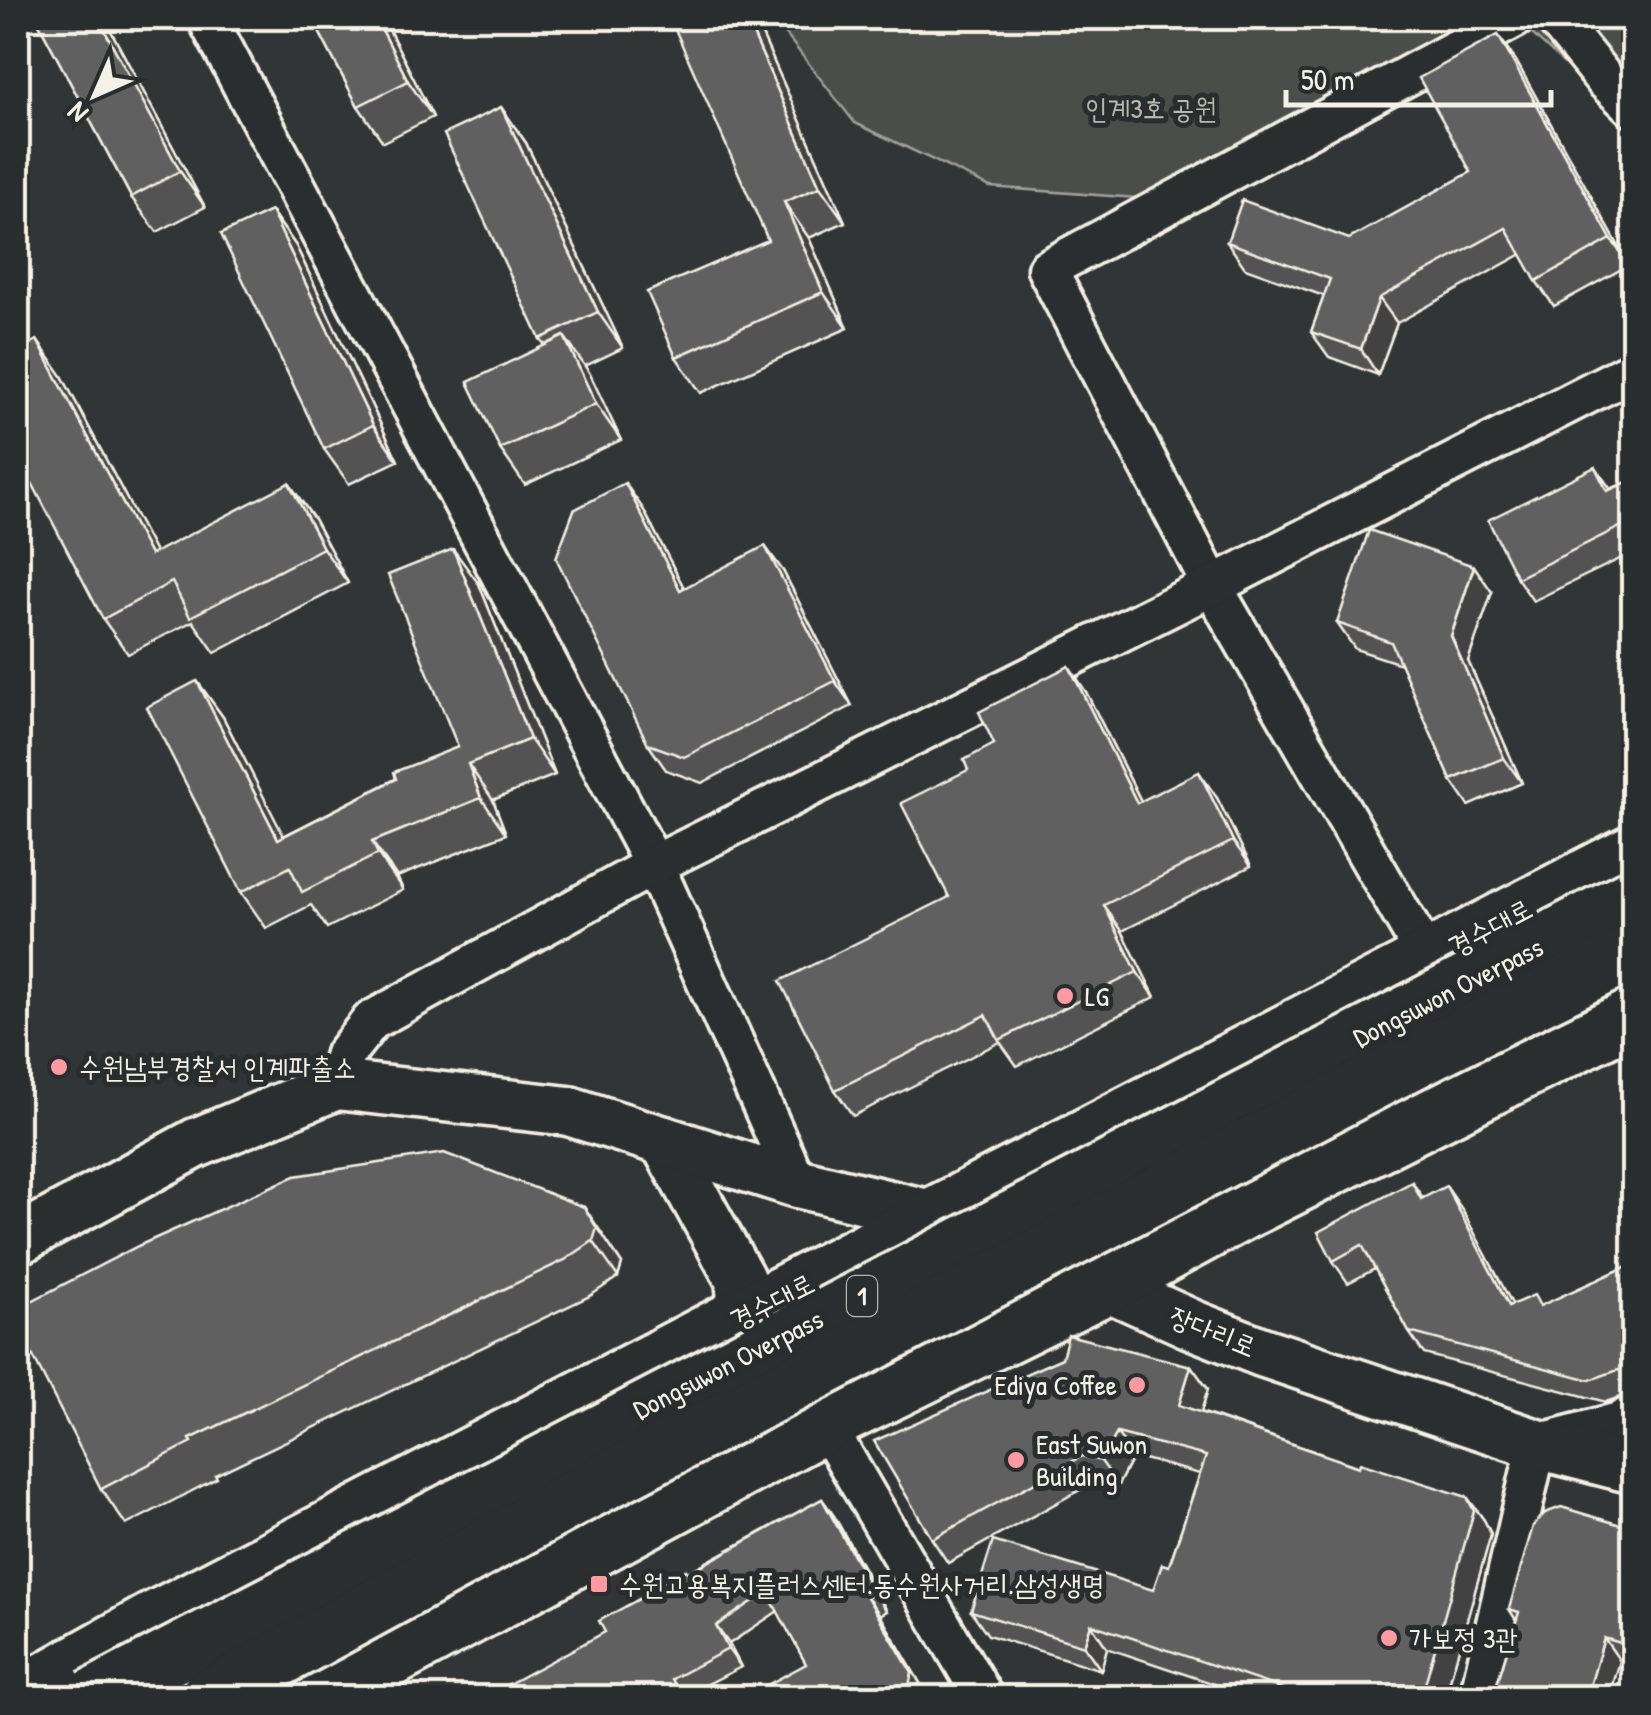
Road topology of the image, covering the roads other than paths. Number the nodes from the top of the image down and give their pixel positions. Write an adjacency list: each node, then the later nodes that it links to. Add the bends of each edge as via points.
1 (207, 18): 8 (street)
2 (1515, 18): 6 (street, via 1047,269)
3 (1554, 18): 4 (street)
4 (1634, 108)
5 (1634, 370): 6 (street)
6 (1212, 586): 8 (street); 11 (street)
7 (1634, 852): 11 (main road, 경수대로)
8 (654, 865): 13 (street, via 371,1022 345,1054); 15 (street)
9 (1634, 896): 25 (main road, Dongsuwon Overpass / 1, bridge)
10 (1634, 951): 26 (main road, Dongsuwon Overpass / 1, bridge, via 585,1492)
11 (1428, 959): 16 (main road, 경수대로)
12 (1634, 1015): 18 (main road)
13 (336, 1085): 14 (street, 장다리로, via 569,1110); 17 (street, via 196,1143)
14 (664, 1141): 15 (street, 장다리로); 19 (street, via 740,1279 742,1300)
15 (796, 1183): 16 (street, 장다리로)
16 (936, 1216): 18 (street, 장다리로); 19 (main road, 경수대로)
17 (18, 1240)
18 (1108, 1285): 21 (main road); 22 (street, 장다리로, via 1262,1352)
19 (732, 1322): 24 (main road, 경수대로)
20 (1634, 1414): 22 (street)
21 (825, 1424): 27 (main road); 28 (street)
22 (1537, 1444): 23 (street, 장다리로); 29 (street)
23 (1634, 1469)
24 (18, 1696)
25 (91, 1698)
26 (207, 1698)
27 (319, 1698)
28 (984, 1698)
29 (1478, 1698)

